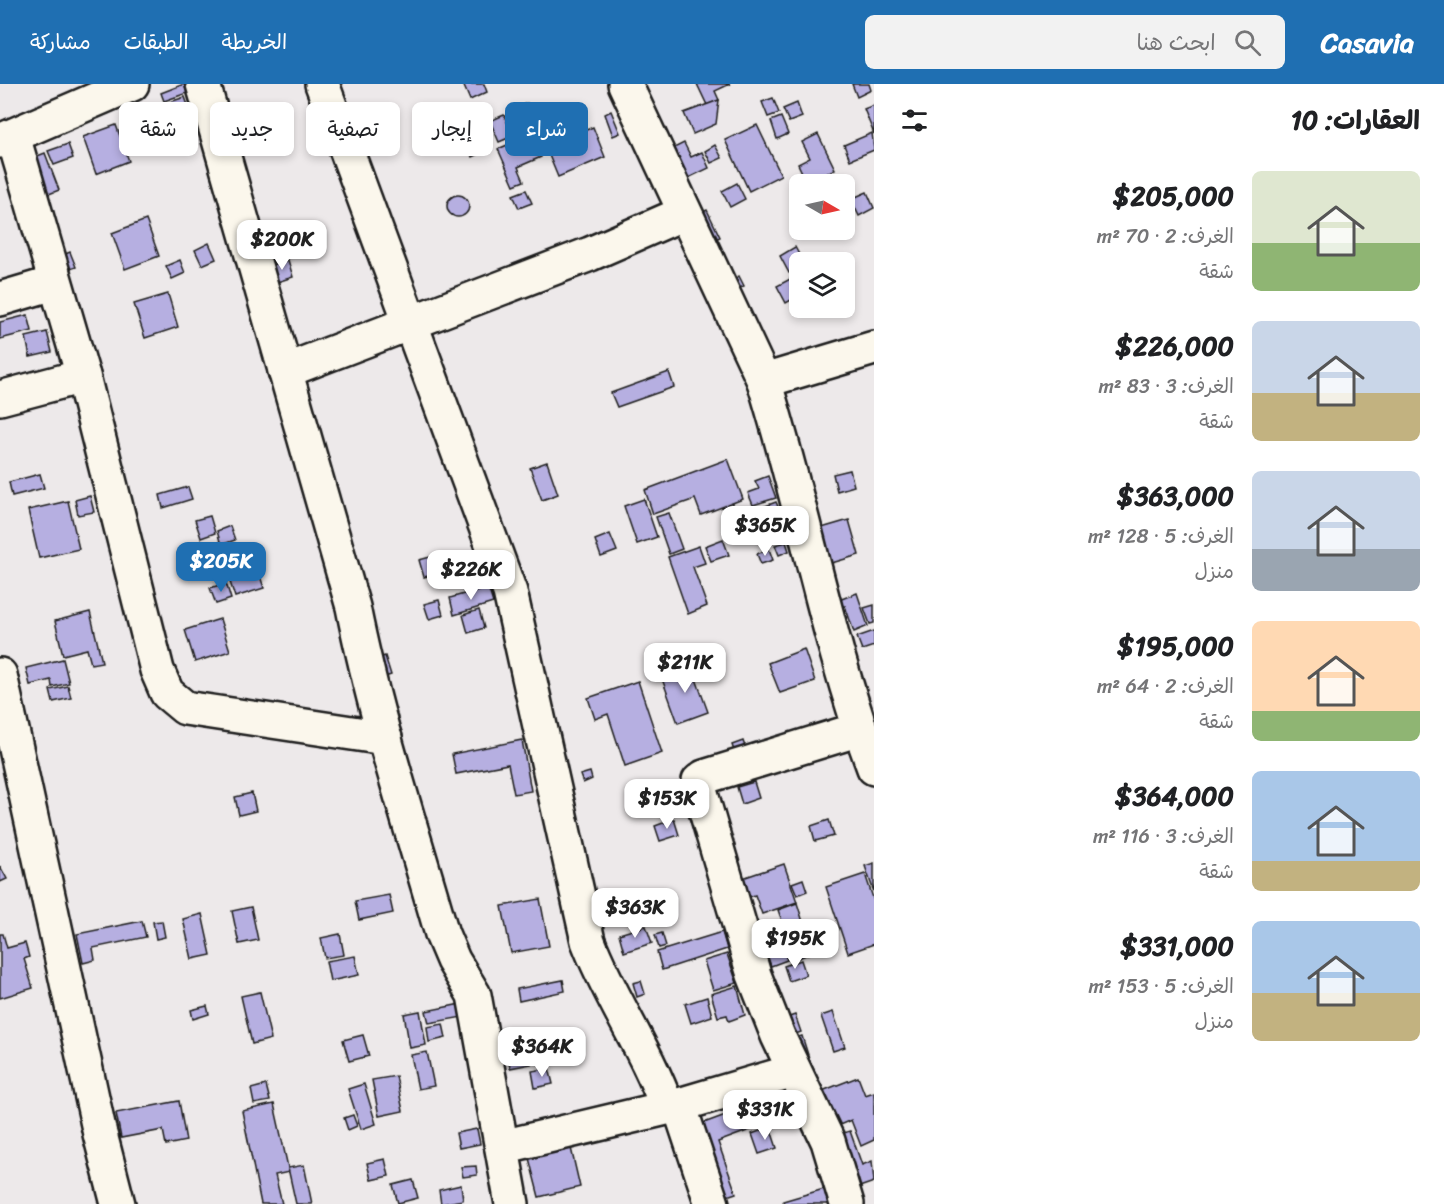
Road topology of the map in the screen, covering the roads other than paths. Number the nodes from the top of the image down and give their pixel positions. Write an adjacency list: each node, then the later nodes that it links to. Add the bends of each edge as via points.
1 (132, 84): 5 (street)
2 (203, 84): 12 (street)
3 (322, 84): 10 (street)
4 (625, 84): 7 (street)
5 (89, 93): 6 (street)
6 (7, 139): 8 (street)
7 (684, 213): 10 (street); 14 (street)
8 (54, 283): 9 (street); 13 (street)
9 (0, 299)
10 (409, 324): 12 (street); 21 (street, via 510,592 588,941)
11 (874, 348): 14 (street)
12 (285, 371): 18 (street, via 353,608)
13 (83, 376): 15 (street); 18 (street, via 157,670 167,693 185,708)
14 (764, 381): 17 (street, via 827,622)
15 (0, 398)
16 (0, 675): 23 (street)
17 (860, 729): 19 (street); 20 (street, via 699,781 754,975)
18 (385, 738): 22 (street, via 442,934 474,995)
19 (874, 768)
20 (794, 1071): 21 (street); 26 (street, via 828,1141)
21 (673, 1106): 22 (street); 25 (street)
22 (502, 1147): 24 (street)
23 (118, 1204)
24 (512, 1204)
25 (711, 1204)
26 (848, 1204)

